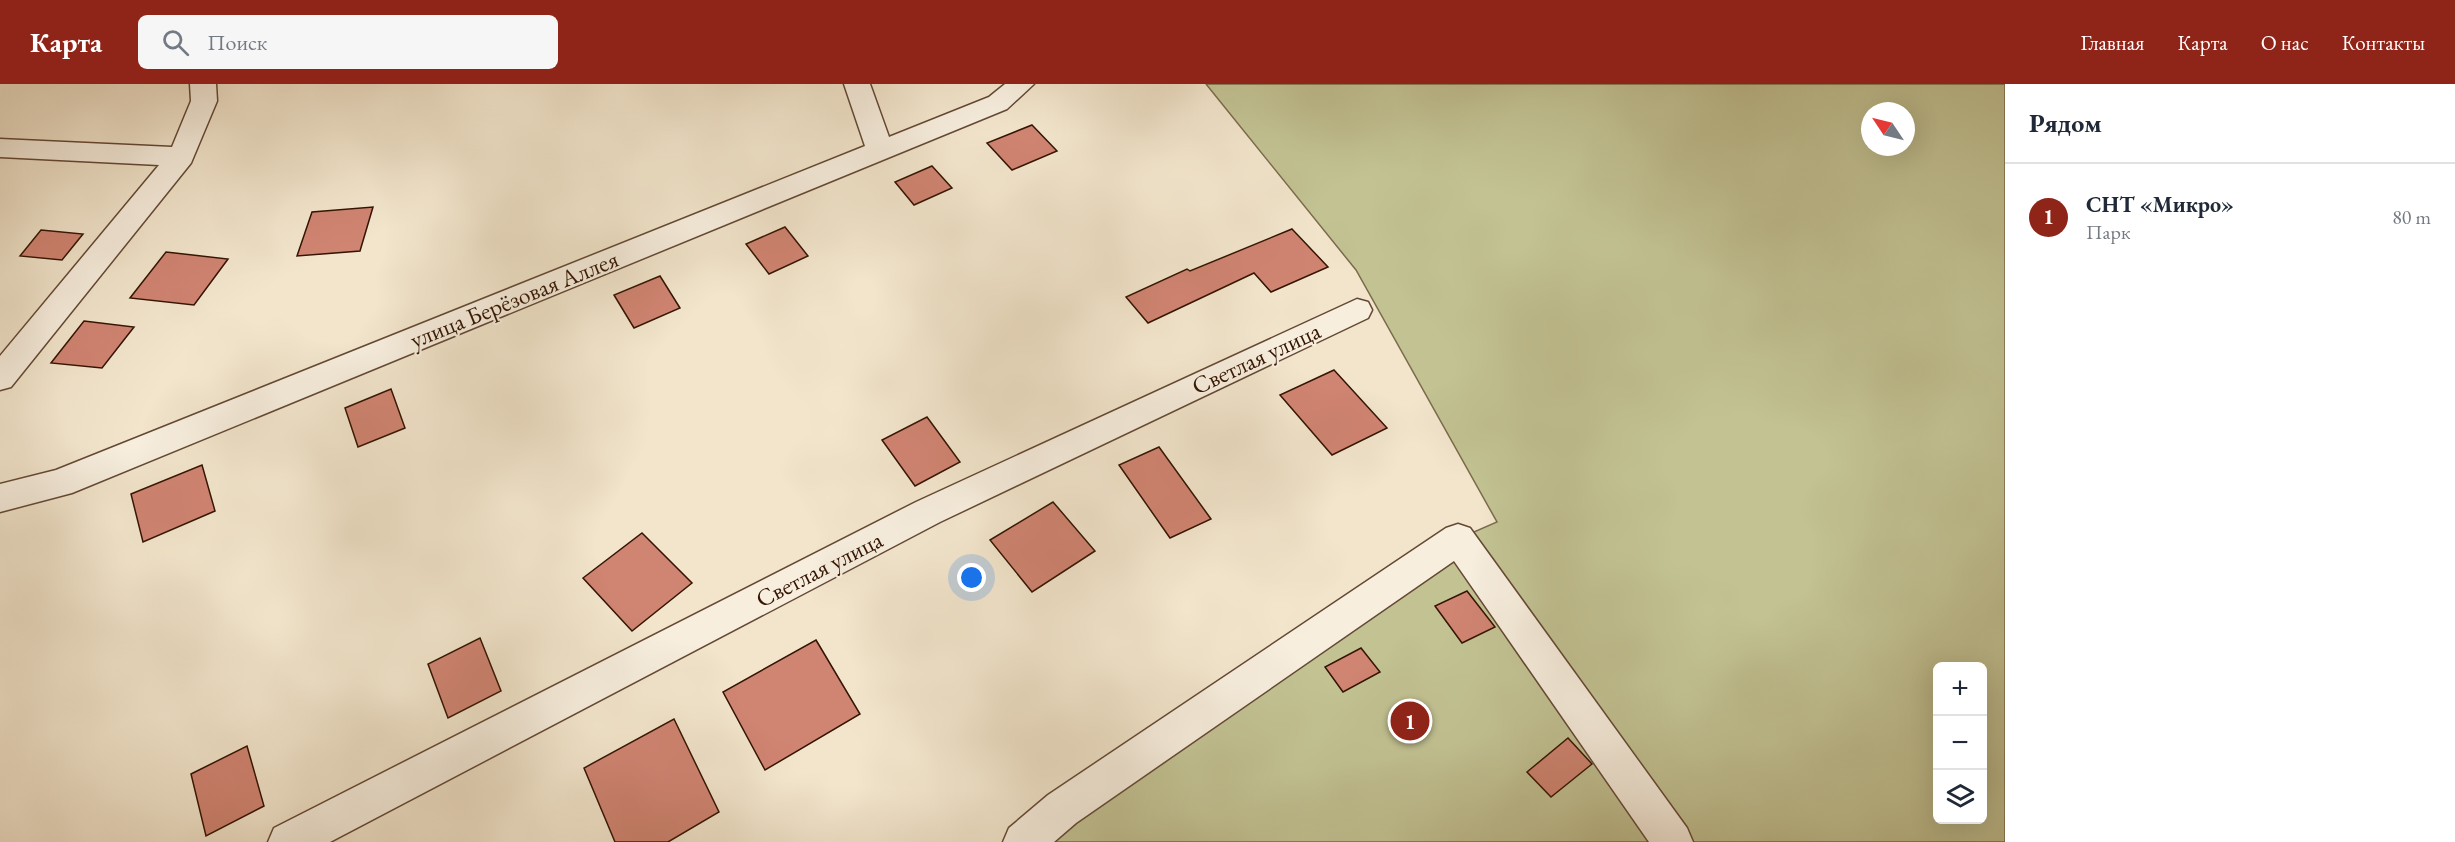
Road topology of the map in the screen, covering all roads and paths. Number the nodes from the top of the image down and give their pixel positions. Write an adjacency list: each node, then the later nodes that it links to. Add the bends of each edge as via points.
1 (203, 84): 6 (street, via 204,102)
2 (857, 84): 5 (street)
3 (1021, 84): 5 (street, улица Берёзовая Аллея, via 998,102)
4 (0, 148): 6 (street)
5 (880, 150): 9 (street, улица Берёзовая Аллея, via 60,483)
6 (181, 157): 8 (street)
7 (1357, 310): 10 (street, Светлая улица, via 928,512)
8 (0, 378)
9 (0, 498)
10 (288, 842)
11 (1023, 842): 12 (street, via 1062,809 1458,538)
12 (1673, 842)

